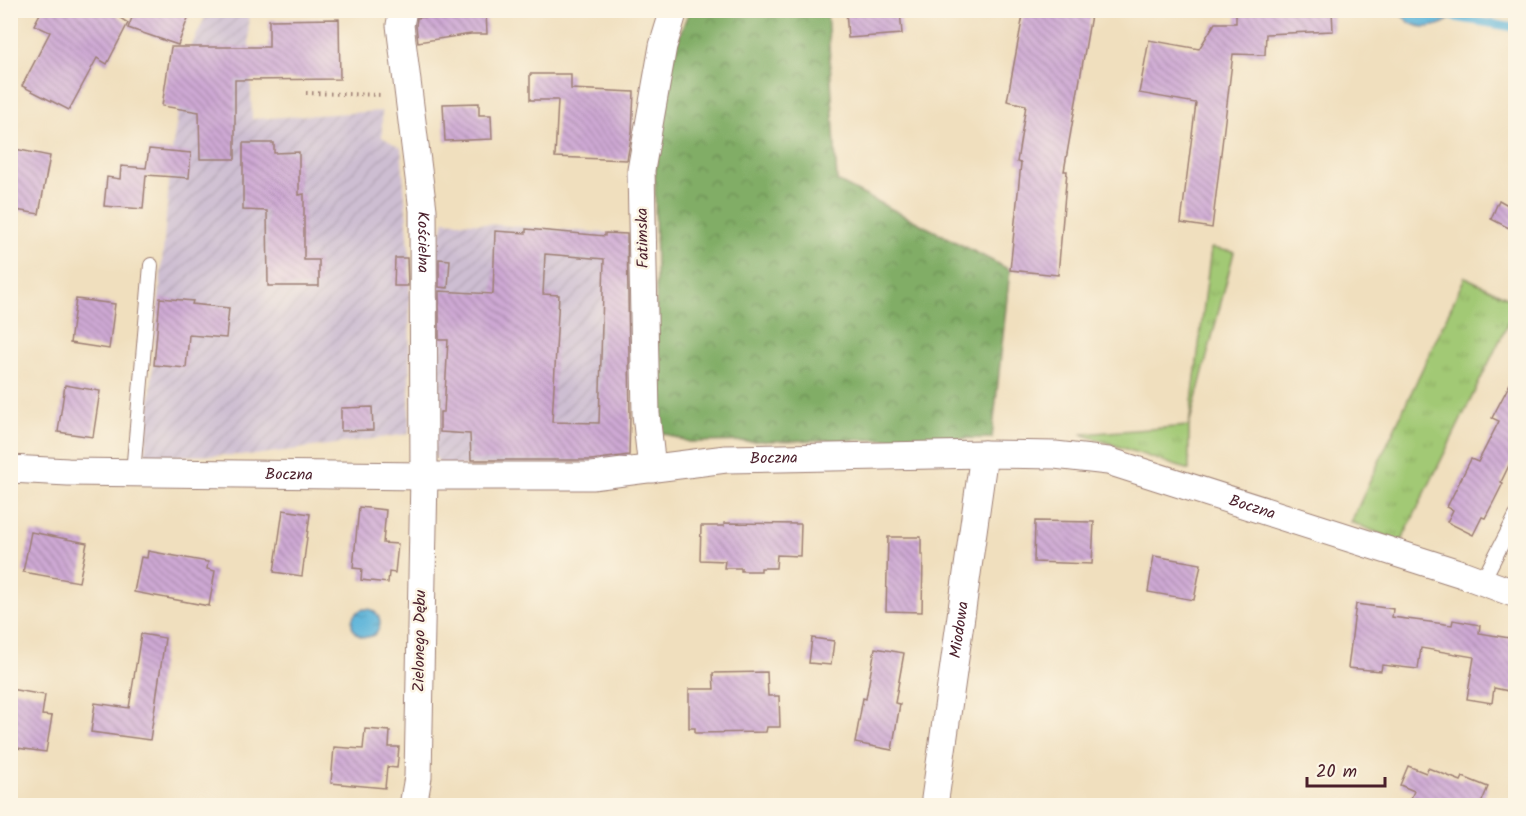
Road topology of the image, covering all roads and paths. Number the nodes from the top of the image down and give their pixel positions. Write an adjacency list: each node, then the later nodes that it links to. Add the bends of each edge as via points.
1 (403, 10): 4 (street, Kościelna, via 400,25)
2 (674, 10): 8 (street, Fatimska, via 663,45 642,170 646,414)
3 (306, 93): 4 (path)
4 (408, 93): 10 (street, Kościelna, via 423,210)
5 (151, 265): 9 (lane)
6 (984, 454): 8 (street, Boczna, via 726,459); 12 (street, Boczna, via 1055,455 1108,461); 15 (street, Miodowa)
7 (10, 469): 9 (street, Boczna)
8 (652, 469): 10 (street, Boczna, via 592,476)
9 (133, 472): 10 (street, Boczna)
10 (423, 476): 14 (street, Zielonego Dębu, via 418,777)
11 (1515, 516): 12 (lane)
12 (1482, 582): 13 (street, Boczna)
13 (1515, 594)
14 (414, 806)
15 (934, 806)

